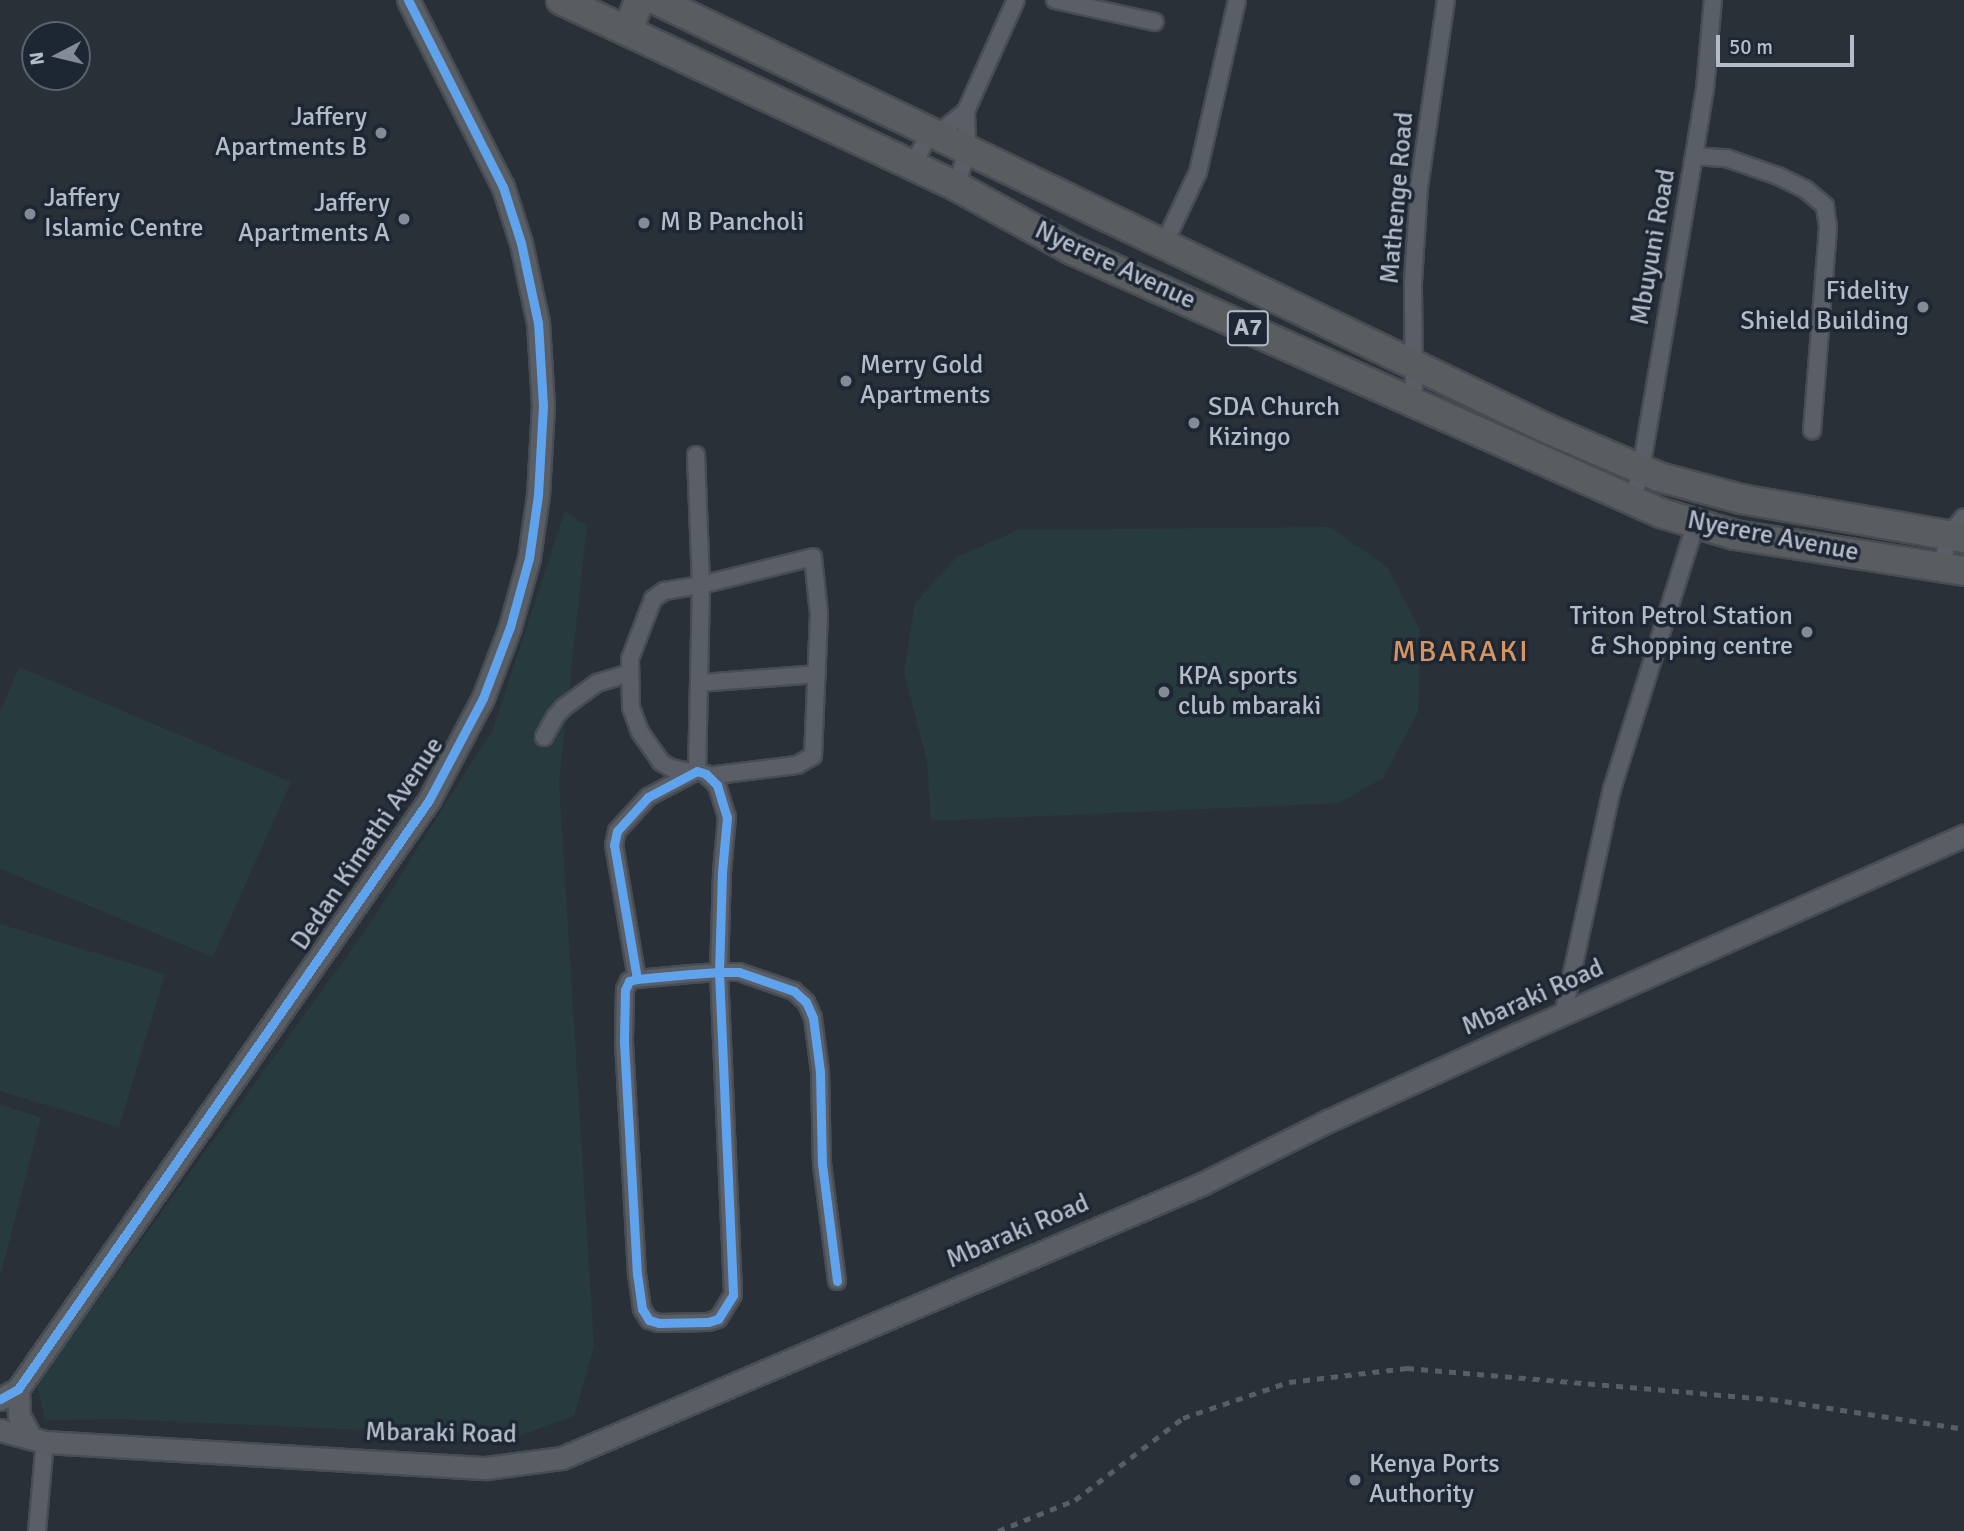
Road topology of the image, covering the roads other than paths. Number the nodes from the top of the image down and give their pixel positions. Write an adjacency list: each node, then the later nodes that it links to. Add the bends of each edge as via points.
1 (408, 0): 45 (main road, Dedan Kimathi Avenue, via 503,187 538,323 543,406 538,495 510,627 483,698 429,800)
2 (561, 0): 11 (highway, Nyerere Avenue / A7)
3 (639, 0): 11 (highway)
4 (656, 0): 12 (highway, Nyerere Avenue / A7)
5 (1016, 0): 13 (street)
6 (1055, 0): 10 (street)
7 (1237, 0): 20 (street, via 1198,172)
8 (1446, 0): 23 (street, Mathenge Road, via 1419,187)
9 (1713, 0): 17 (street, Mbuyuni Road)
10 (1155, 22)
11 (628, 31): 14 (highway, Nyerere Avenue / A7)
12 (857, 96): 14 (highway); 15 (highway, Nyerere Avenue / A7)
13 (966, 111): 15 (street, via 944,129); 16 (street)
14 (840, 131): 18 (highway, Nyerere Avenue / A7)
15 (930, 132): 16 (highway, Nyerere Avenue / A7); 18 (street)
16 (967, 152): 19 (street); 20 (highway, Nyerere Avenue / A7)
17 (1694, 156): 25 (street, via 1726,158 1778,176 1805,189 1825,206 1828,228); 27 (street, Mbuyuni Road)
18 (912, 165): 19 (highway, Nyerere Avenue / A7)
19 (956, 186): 21 (highway, Nyerere Avenue / A7)
20 (1164, 244): 22 (highway, Nyerere Avenue / A7)
21 (1072, 250): 22 (highway); 24 (highway, Nyerere Avenue / A7)
22 (1370, 343): 23 (highway, Nyerere Avenue / A7)
23 (1413, 364): 24 (street, Mathenge Road); 27 (highway, Nyerere Avenue / A7)
24 (1414, 401): 29 (highway, Nyerere Avenue / A7)
25 (1812, 430)
26 (696, 455): 34 (street)
27 (1641, 469): 28 (highway, Nyerere Avenue / A7); 29 (street, Mbuyuni Road)
28 (1741, 499): 31 (highway, Nyerere Avenue / A7); 32 (highway)
29 (1632, 501): 30 (highway, Nyerere Avenue / A7)
30 (1695, 525): 32 (highway, Nyerere Avenue / A7); 43 (street, via 1612,789)
31 (1959, 530): 33 (street)
32 (1735, 535): 33 (highway, Nyerere Avenue / A7)
33 (1953, 569)
34 (701, 585): 35 (street, via 664,591 653,598); 36 (street, via 813,557 819,614); 37 (street)
35 (629, 673): 38 (street, via 597,683 575,699 555,717); 39 (street, via 631,707 640,732 661,762)
36 (817, 674): 37 (street); 39 (street, via 813,756 797,765)
37 (700, 683): 39 (street)
38 (544, 737)
39 (699, 773): 41 (street, via 722,794 727,817); 42 (street, via 648,797 617,831 614,845)
40 (1964, 835): 43 (main road, Mbaraki Road)
41 (719, 972): 42 (street); 42 (street, via 733,1295 718,1319 708,1322 659,1323 649,1320 642,1309 624,1040 625,990 629,981); 44 (street, via 758,976 794,991 813,1018 823,1106 825,1201)
42 (637, 979)
43 (1563, 1015): 47 (main road, Mbaraki Road, via 1328,1121 1202,1184 562,1458 486,1468)
44 (837, 1281)
45 (9, 1394): 47 (main road, Dedan Kimathi Avenue)
46 (0, 1430): 47 (main road, Mbaraki Road)
47 (38, 1440): 48 (street)
48 (37, 1531)

